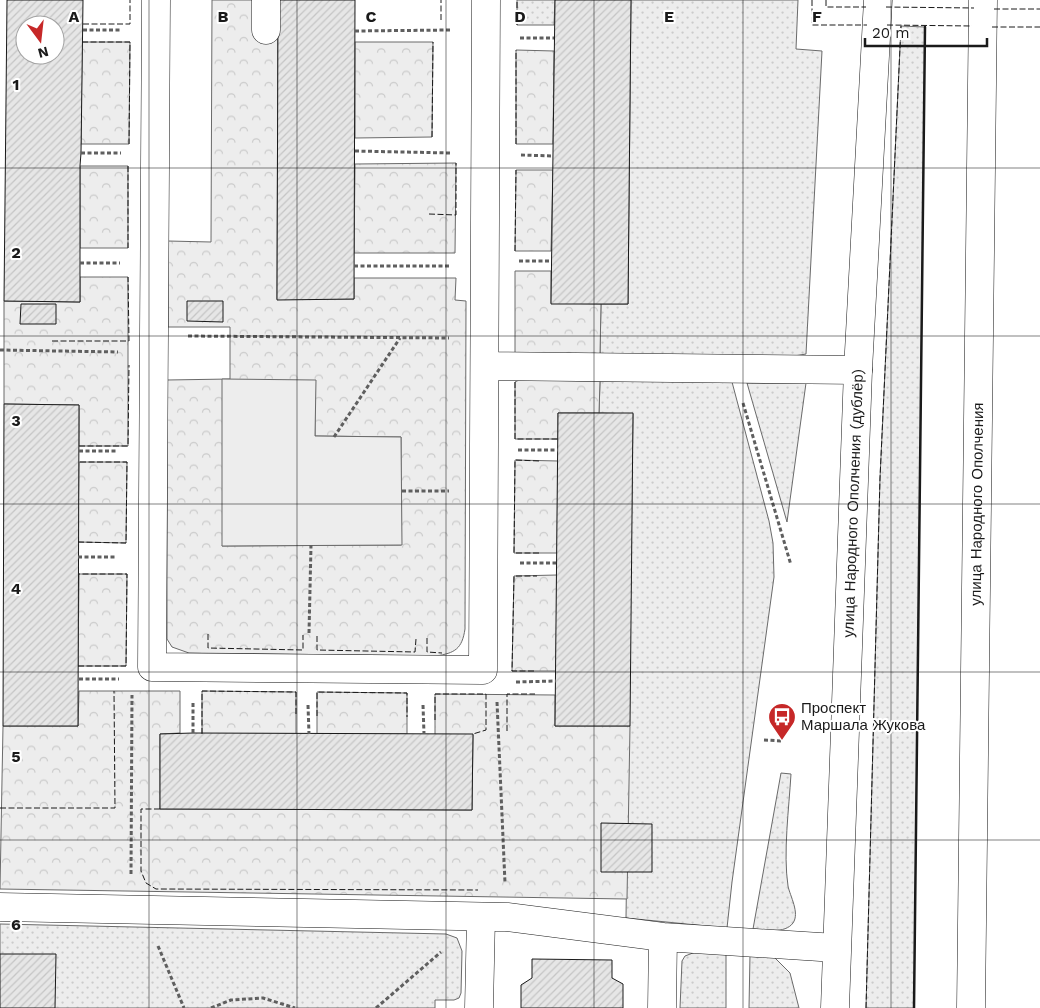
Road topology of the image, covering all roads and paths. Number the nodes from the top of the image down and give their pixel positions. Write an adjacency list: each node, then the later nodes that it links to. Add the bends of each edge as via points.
1 (156, 0): 23 (main road)
2 (266, 0): 8 (main road)
3 (486, 0): 10 (main road)
4 (878, 0): 30 (main road, улица Народного Ополчения (дублёр))
5 (984, 0): 69 (main road, улица Народного Ополчения)
6 (82, 30): 7 (path)
7 (127, 30)
8 (266, 30)
9 (355, 31): 10 (path)
10 (499, 34): 11 (path); 15 (main road)
11 (554, 38)
12 (355, 151): 15 (path)
13 (82, 153): 14 (path)
14 (126, 153)
15 (486, 153): 21 (main road)
16 (519, 155): 17 (path)
17 (553, 156)
18 (551, 261): 21 (path)
19 (80, 263): 20 (path)
20 (125, 263)
21 (498, 263): 22 (path); 28 (main road)
22 (354, 266)
23 (154, 335): 24 (path); 42 (main road, via 152,667)
24 (400, 338): 25 (path); 31 (path)
25 (450, 338)
26 (0, 350): 27 (path)
27 (124, 352)
28 (485, 366): 29 (main road); 42 (main road, via 483,670)
29 (733, 368): 30 (main road); 41 (path)
30 (858, 370): 61 (main road, улица Народного Ополчения (дублёр))
31 (334, 437)
32 (509, 450): 33 (path)
33 (558, 450)
34 (79, 451): 35 (path)
35 (124, 451)
36 (311, 545): 42 (path)
37 (78, 557): 38 (path)
38 (123, 557)
39 (556, 563): 40 (path)
40 (518, 564)
41 (791, 565)
42 (309, 668): 52 (path)
43 (123, 678): 44 (path)
44 (78, 679)
45 (556, 681): 46 (path)
46 (508, 682)
47 (132, 686): 57 (path)
48 (193, 696): 51 (path)
49 (423, 698): 53 (path)
50 (496, 698): 59 (path)
51 (193, 733)
52 (308, 734)
53 (424, 734)
54 (764, 740): 55 (path)
55 (782, 741)
56 (0, 907): 57 (main road)
57 (137, 910): 58 (main road); 62 (path)
58 (480, 917): 59 (main road); 65 (path); 66 (main road)
59 (507, 917): 60 (main road)
60 (663, 937): 61 (main road); 67 (main road)
61 (836, 948): 68 (main road, улица Народного Ополчения (дублёр))
62 (184, 1008)
63 (211, 1008): 64 (path, via 230,1000 263,998)
64 (295, 1008)
65 (376, 1008)
66 (479, 1008)
67 (662, 1008)
68 (835, 1008)
69 (971, 1008)

